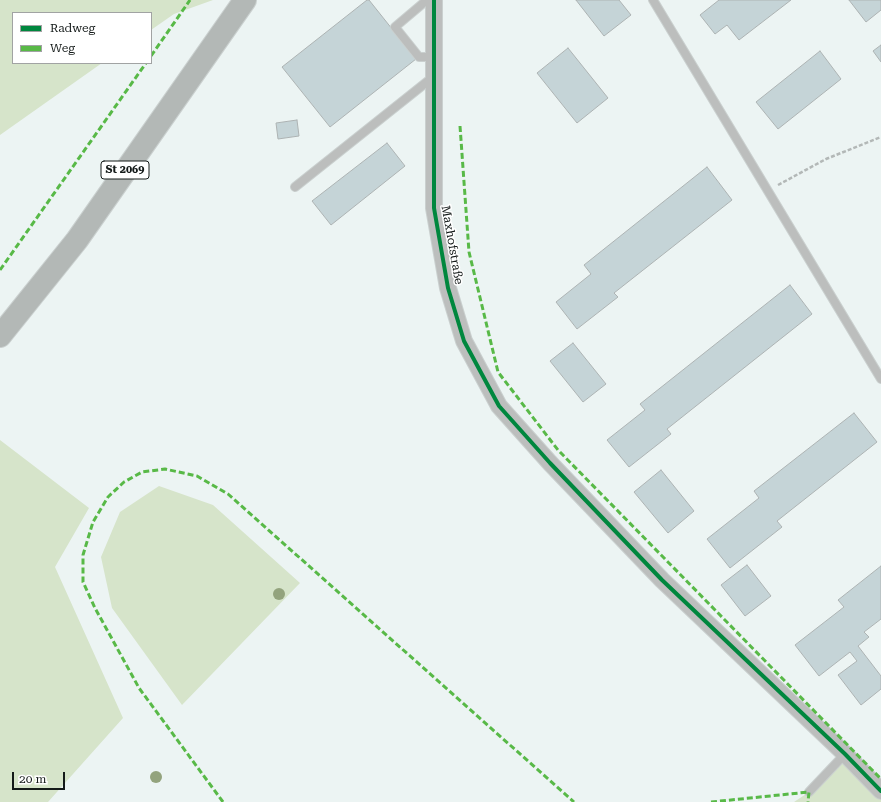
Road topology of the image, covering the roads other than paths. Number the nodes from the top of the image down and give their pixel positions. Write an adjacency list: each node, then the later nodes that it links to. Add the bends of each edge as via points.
1 (245, 0): 8 (main road, St 2069, via 76,240)
2 (428, 0): 5 (lane, via 395,27 419,56)
3 (434, 0): 5 (street, Maxhofstraße)
4 (653, 0): 9 (lane)
5 (433, 57): 6 (street, Maxhofstraße)
6 (433, 77): 7 (lane); 10 (street, Maxhofstraße, via 434,208 448,288 464,341 499,406 550,464 662,580)
7 (295, 187)
8 (0, 336)
9 (881, 379)
10 (844, 754): 11 (street, Maxhofstraße); 12 (lane)
11 (881, 791)
12 (809, 792)

